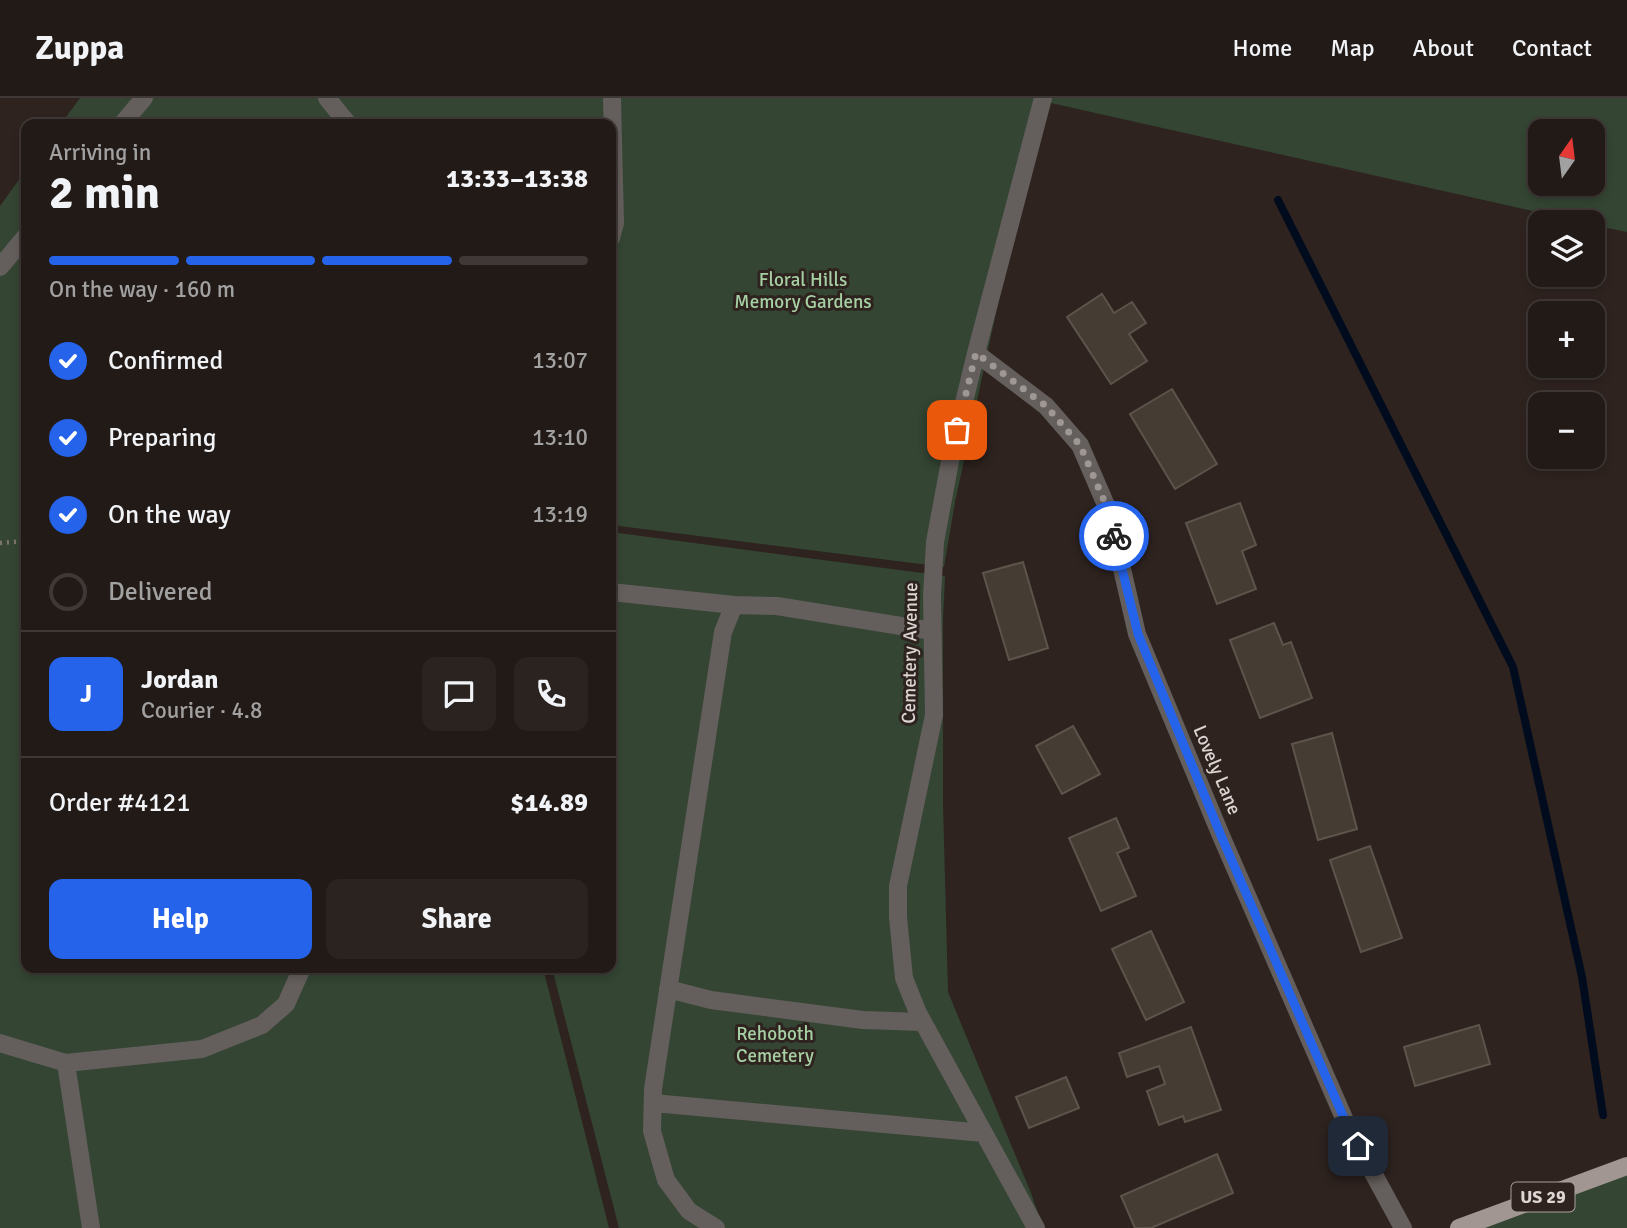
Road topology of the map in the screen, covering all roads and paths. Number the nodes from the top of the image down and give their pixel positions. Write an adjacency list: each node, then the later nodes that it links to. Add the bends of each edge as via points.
1 (144, 98): 5 (street)
2 (327, 98): 6 (street)
3 (612, 98): 7 (street)
4 (1043, 98): 10 (street, Cemetery Avenue)
5 (126, 119)
6 (344, 119)
7 (613, 119)
8 (21, 242): 9 (street)
9 (0, 267)
10 (976, 353): 15 (street, Cemetery Avenue, via 935,542); 27 (street, Lovely Lane, via 1046,406 1080,445 1109,512 1148,660 1347,1125)
11 (21, 541): 12 (path)
12 (0, 543)
13 (616, 593): 14 (street)
14 (734, 605): 15 (street, via 777,606); 17 (street, via 723,632)
15 (932, 631): 18 (street, Cemetery Avenue, via 934,715 898,886 904,978)
16 (300, 973): 20 (street, via 286,1004 262,1025 202,1049)
17 (668, 989): 18 (street, via 711,1000 863,1020); 21 (street)
18 (923, 1022): 22 (street, Cemetery Avenue)
19 (0, 1043): 20 (street)
20 (66, 1063): 24 (street)
21 (653, 1103): 22 (street); 25 (street, via 652,1132 666,1180 689,1211)
22 (984, 1133): 26 (street, Cemetery Avenue)
23 (1627, 1166): 28 (main road, US 29)
24 (91, 1228)
25 (716, 1228)
26 (1036, 1228)
27 (1403, 1228)
28 (1459, 1228)

